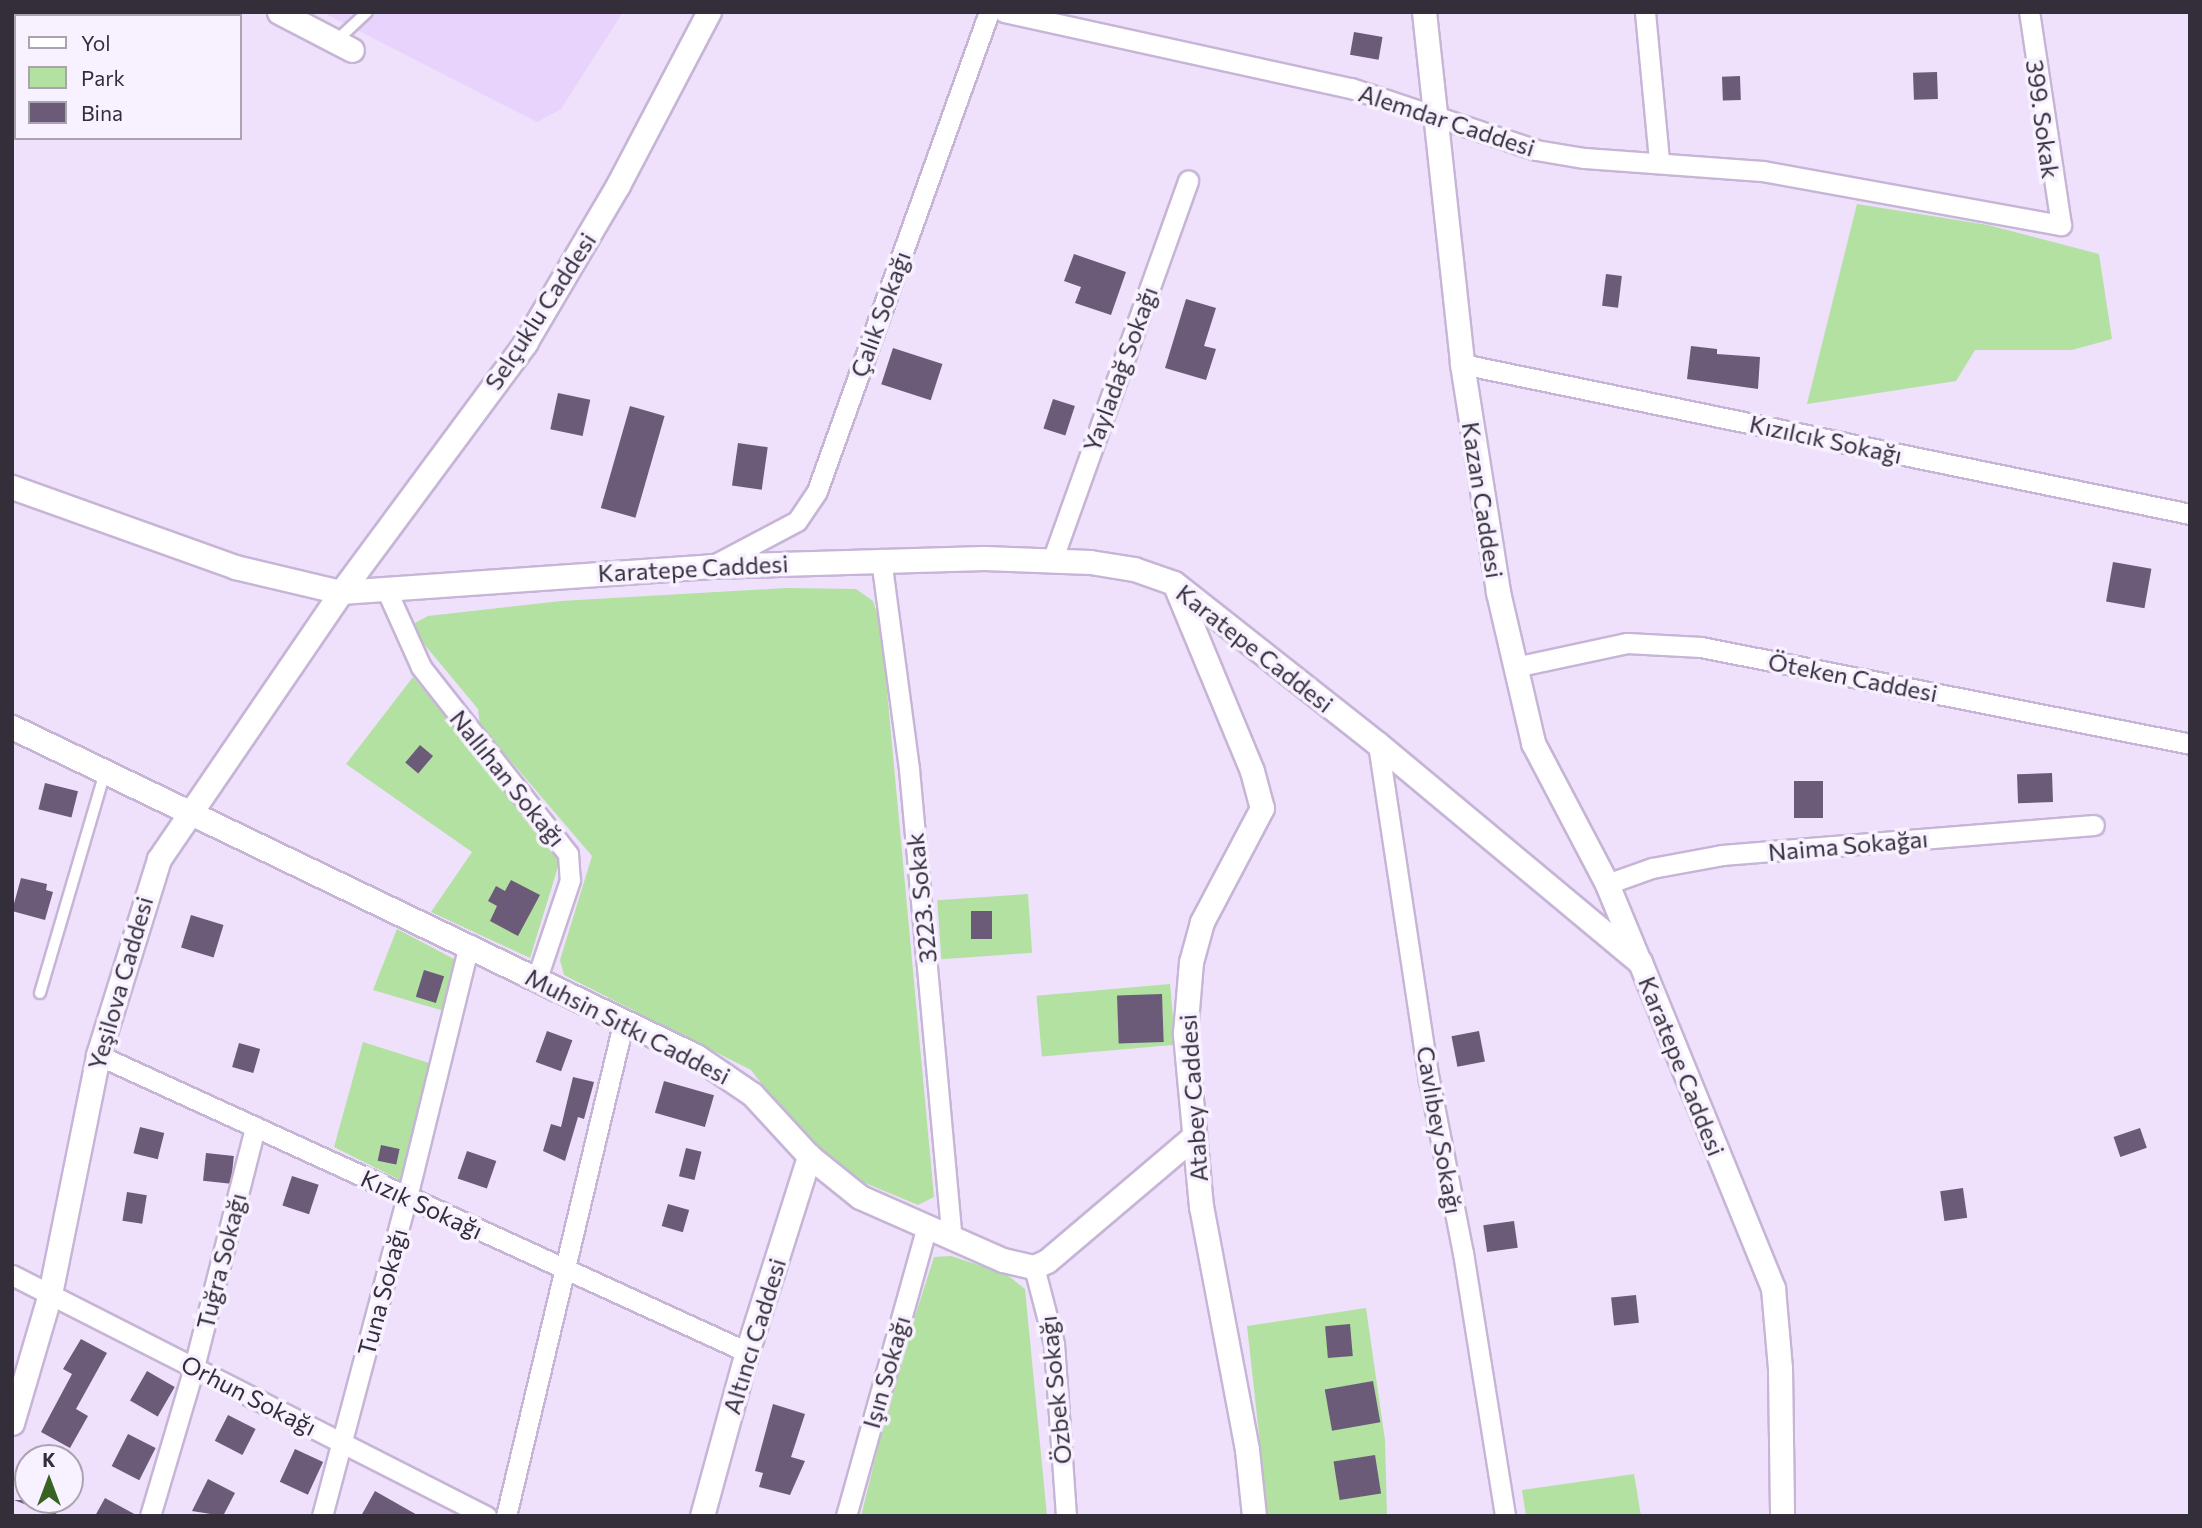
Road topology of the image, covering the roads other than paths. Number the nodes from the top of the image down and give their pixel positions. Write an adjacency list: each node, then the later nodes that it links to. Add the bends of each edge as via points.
1 (279, 12): 9 (street)
2 (367, 12): 9 (lane)
3 (709, 12): 22 (street, Selçuklu Caddesi, via 618,185 525,343)
4 (989, 12): 19 (street, Çalık Sokağı, via 809,507 785,529)
5 (1004, 12): 10 (street, Alemdar Caddesi, via 1289,73)
6 (1424, 12): 10 (street, Kazan Caddesi)
7 (1645, 12): 11 (street)
8 (2029, 12): 13 (street, 399. Sokak)
9 (344, 45)
10 (1435, 116): 11 (street, Alemdar Caddesi, via 1536,150 1584,158); 14 (street, Kazan Caddesi)
11 (1658, 161): 13 (street, Alemdar Caddesi, via 1763,171)
12 (1188, 180): 17 (street, Yayladağ Sokağı)
13 (2060, 225)
14 (1462, 364): 16 (street, Kızılcık Sokağı); 23 (street, Kazan Caddesi, via 1477,483)
15 (12, 486): 22 (street, Karatepe Caddesi, via 234,567)
16 (2190, 513)
17 (1053, 558): 18 (street, Karatepe Caddesi); 20 (street, Karatepe Caddesi, via 1134,569)
18 (881, 559): 19 (street, Karatepe Caddesi); 42 (street, 3223. Sokak, via 909,769)
19 (711, 566): 21 (street, Karatepe Caddesi)
20 (1174, 583): 25 (street, Karatepe Caddesi); 38 (street, Atabey Caddesi, via 1252,771 1262,808 1210,903 1191,962 1185,1034)
21 (386, 589): 22 (street, Karatepe Caddesi); 33 (street, Nallıhan Sokağı, via 421,667 568,854 570,880)
22 (341, 592): 28 (street, Yeşilova Caddesi)
23 (1515, 667): 26 (street, Öteken Caddesi, via 1628,643 1702,647); 30 (street, Kazan Caddesi, via 1533,743)
24 (12, 727): 27 (street, Muhsin Sıtkı Caddesi)
25 (1378, 744): 32 (street, Karatepe Caddesi); 59 (street, Cavlıbey Sokağı, via 1429,1080 1463,1253)
26 (2190, 744)
27 (106, 770): 28 (street, Muhsin Sıtkı Caddesi); 34 (lane)
28 (189, 811): 31 (street, Muhsin Sıtkı Caddesi); 36 (street, Yeşilova Caddesi, via 150,878)
29 (2094, 825): 30 (street, Naima Sokağaı, via 1722,855 1652,868)
30 (1607, 884): 32 (street, Kazan Caddesi)
31 (468, 945): 33 (street, Muhsin Sıtkı Caddesi); 40 (street, Tuna Sokağı)
32 (1640, 962): 60 (street, Karatepe Caddesi, via 1773,1288 1780,1368)
33 (537, 978): 35 (street, Muhsin Sıtkı Caddesi)
34 (40, 993)
35 (624, 1020): 39 (street, Muhsin Sıtkı Caddesi, via 724,1072 752,1094); 44 (street)
36 (98, 1055): 37 (street, Kızık Sokağı); 46 (street, Yeşilova Caddesi)
37 (255, 1127): 40 (street, Kızık Sokağı); 48 (street, Tuğra Sokağı)
38 (1192, 1138): 43 (street, via 1117,1204); 58 (street, Atabey Caddesi, via 1247,1450)
39 (809, 1156): 41 (street, Muhsin Sıtkı Caddesi, via 860,1197); 47 (street, Altıncı Caddesi)
40 (407, 1197): 44 (street, Kızık Sokağı); 50 (street, Tuna Sokağı)
41 (926, 1229): 42 (street, Muhsin Sıtkı Caddesi); 56 (street, Işın Sokağı)
42 (952, 1238): 43 (street, Muhsin Sıtkı Caddesi, via 1003,1260)
43 (1034, 1267): 57 (street, Özbek Sokağı, via 1054,1344)
44 (565, 1269): 47 (street, Kızık Sokağı); 54 (street)
45 (12, 1275): 46 (street, Orhun Sokağı)
46 (50, 1294): 48 (street, Orhun Sokağı); 49 (street, Yeşilova Caddesi)
47 (747, 1352): 55 (street, Altıncı Caddesi)
48 (194, 1367): 50 (street, Orhun Sokağı); 51 (street, Tuğra Sokağı)
49 (12, 1423)
50 (342, 1443): 52 (street, Tuna Sokağı); 53 (street, Orhun Sokağı)
51 (150, 1516)
52 (322, 1516)
53 (486, 1516)
54 (506, 1516)
55 (702, 1516)
56 (846, 1516)
57 (1066, 1516)
58 (1254, 1516)
59 (1505, 1516)
60 (1782, 1516)

